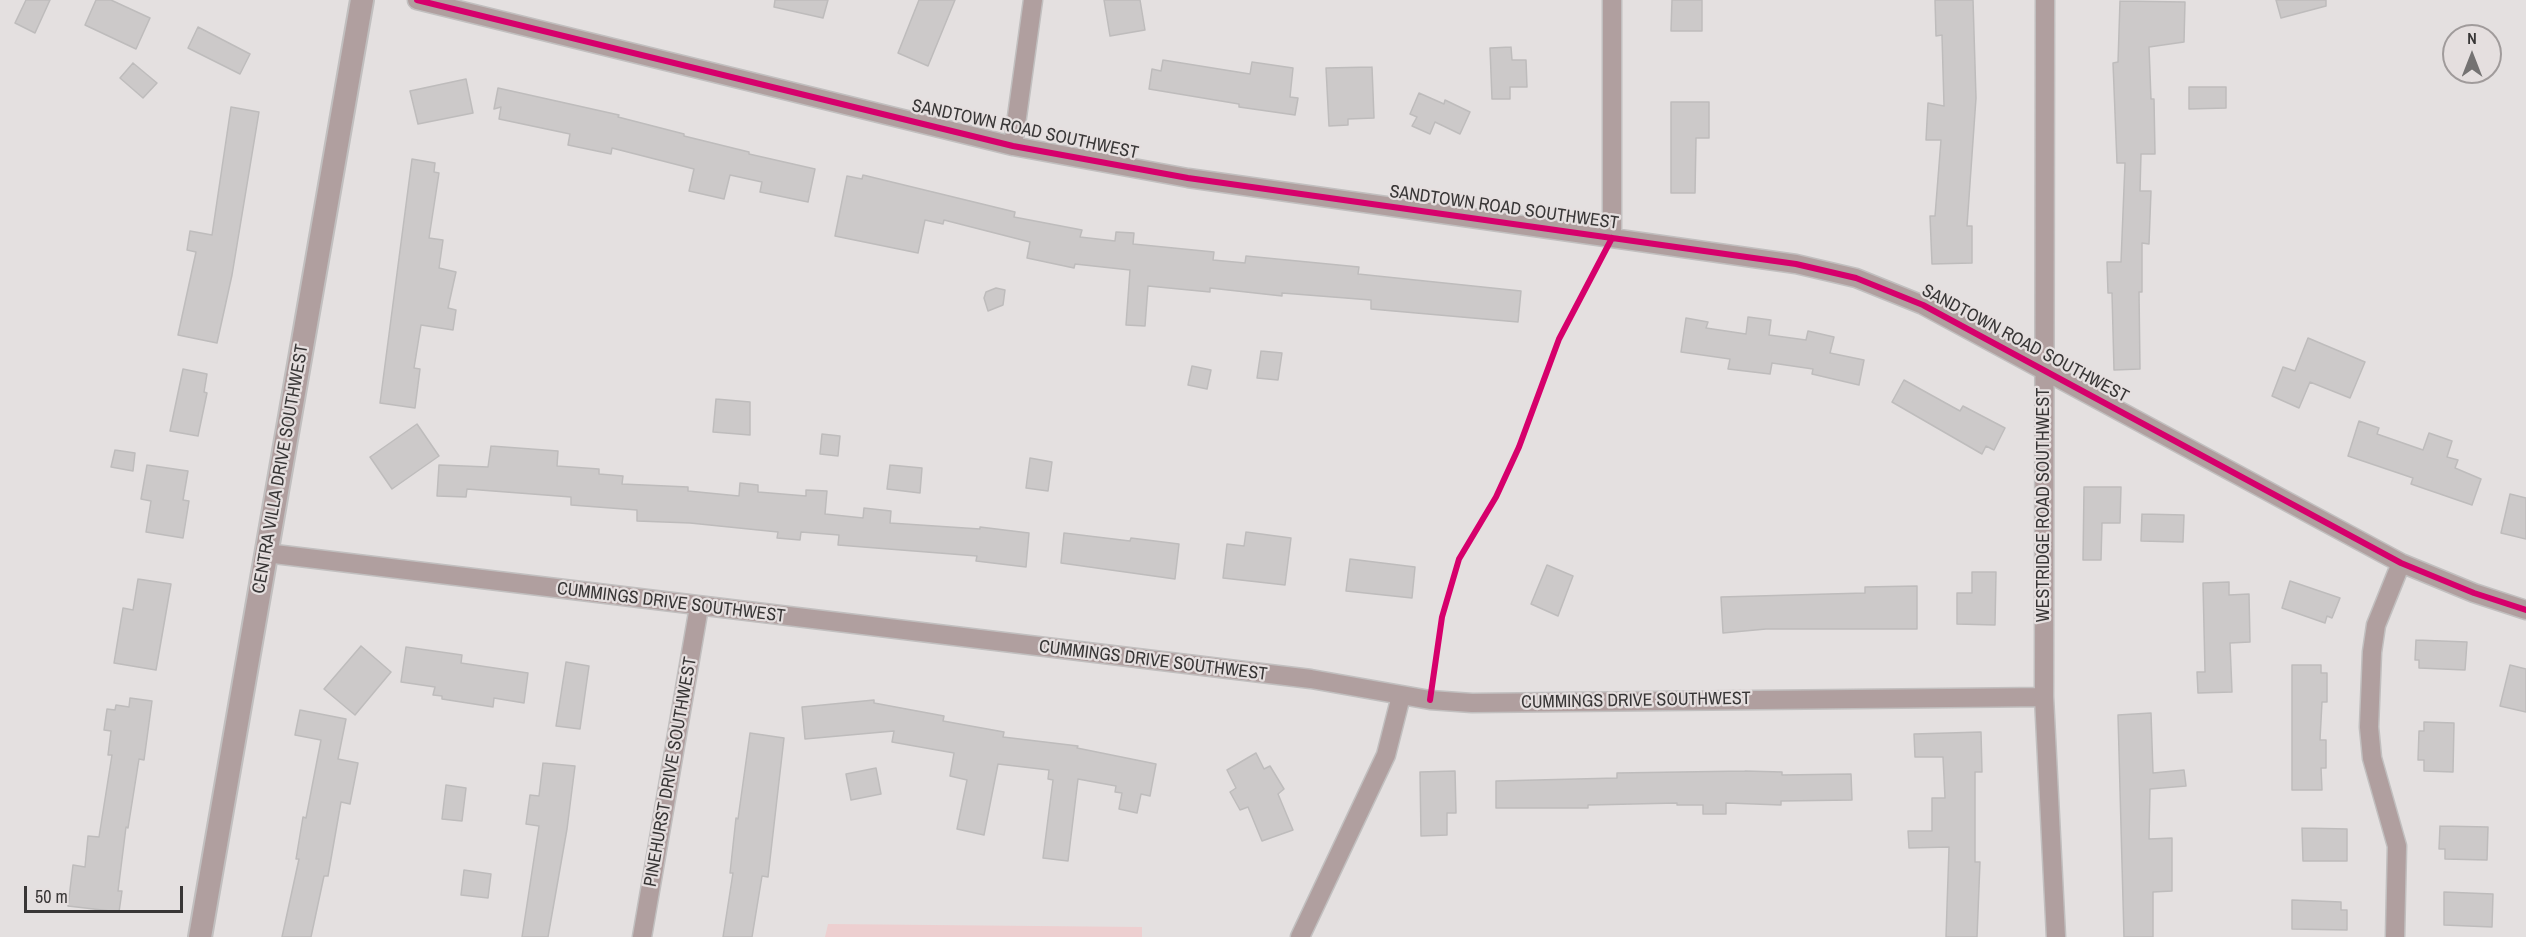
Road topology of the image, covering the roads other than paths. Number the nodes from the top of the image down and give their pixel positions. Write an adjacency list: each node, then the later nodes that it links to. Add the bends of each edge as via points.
1 (362, 0): 9 (street, CENTRA VILLA DRIVE SOUTHWEST)
2 (417, 0): 6 (street, SANDTOWN ROAD SOUTHWEST)
3 (1033, 0): 6 (street)
4 (1612, 0): 7 (street)
5 (2046, 0): 8 (street, WESTRIDGE ROAD SOUTHWEST)
6 (1013, 146): 7 (street, SANDTOWN ROAD SOUTHWEST, via 1199,180)
7 (1612, 238): 8 (street, SANDTOWN ROAD SOUTHWEST, via 1796,264 1856,278 1923,305)
8 (2044, 370): 10 (street, SANDTOWN ROAD SOUTHWEST); 14 (street, WESTRIDGE ROAD SOUTHWEST)
9 (266, 553): 11 (street, CUMMINGS DRIVE SOUTHWEST); 15 (street, CENTRA VILLA DRIVE SOUTHWEST)
10 (2401, 563): 12 (street, SANDTOWN ROAD SOUTHWEST); 19 (street, via 2376,625 2369,727 2372,758 2397,846)
11 (699, 607): 13 (street, CUMMINGS DRIVE SOUTHWEST, via 1311,679); 16 (street, PINEHURST DRIVE SOUTHWEST)
12 (2526, 610)
13 (1401, 696): 14 (street, CUMMINGS DRIVE SOUTHWEST, via 1472,703); 17 (street, via 1386,754)
14 (2043, 697): 18 (street, WESTRIDGE ROAD SOUTHWEST)
15 (200, 937)
16 (642, 937)
17 (1300, 937)
18 (2056, 937)
19 (2396, 937)

